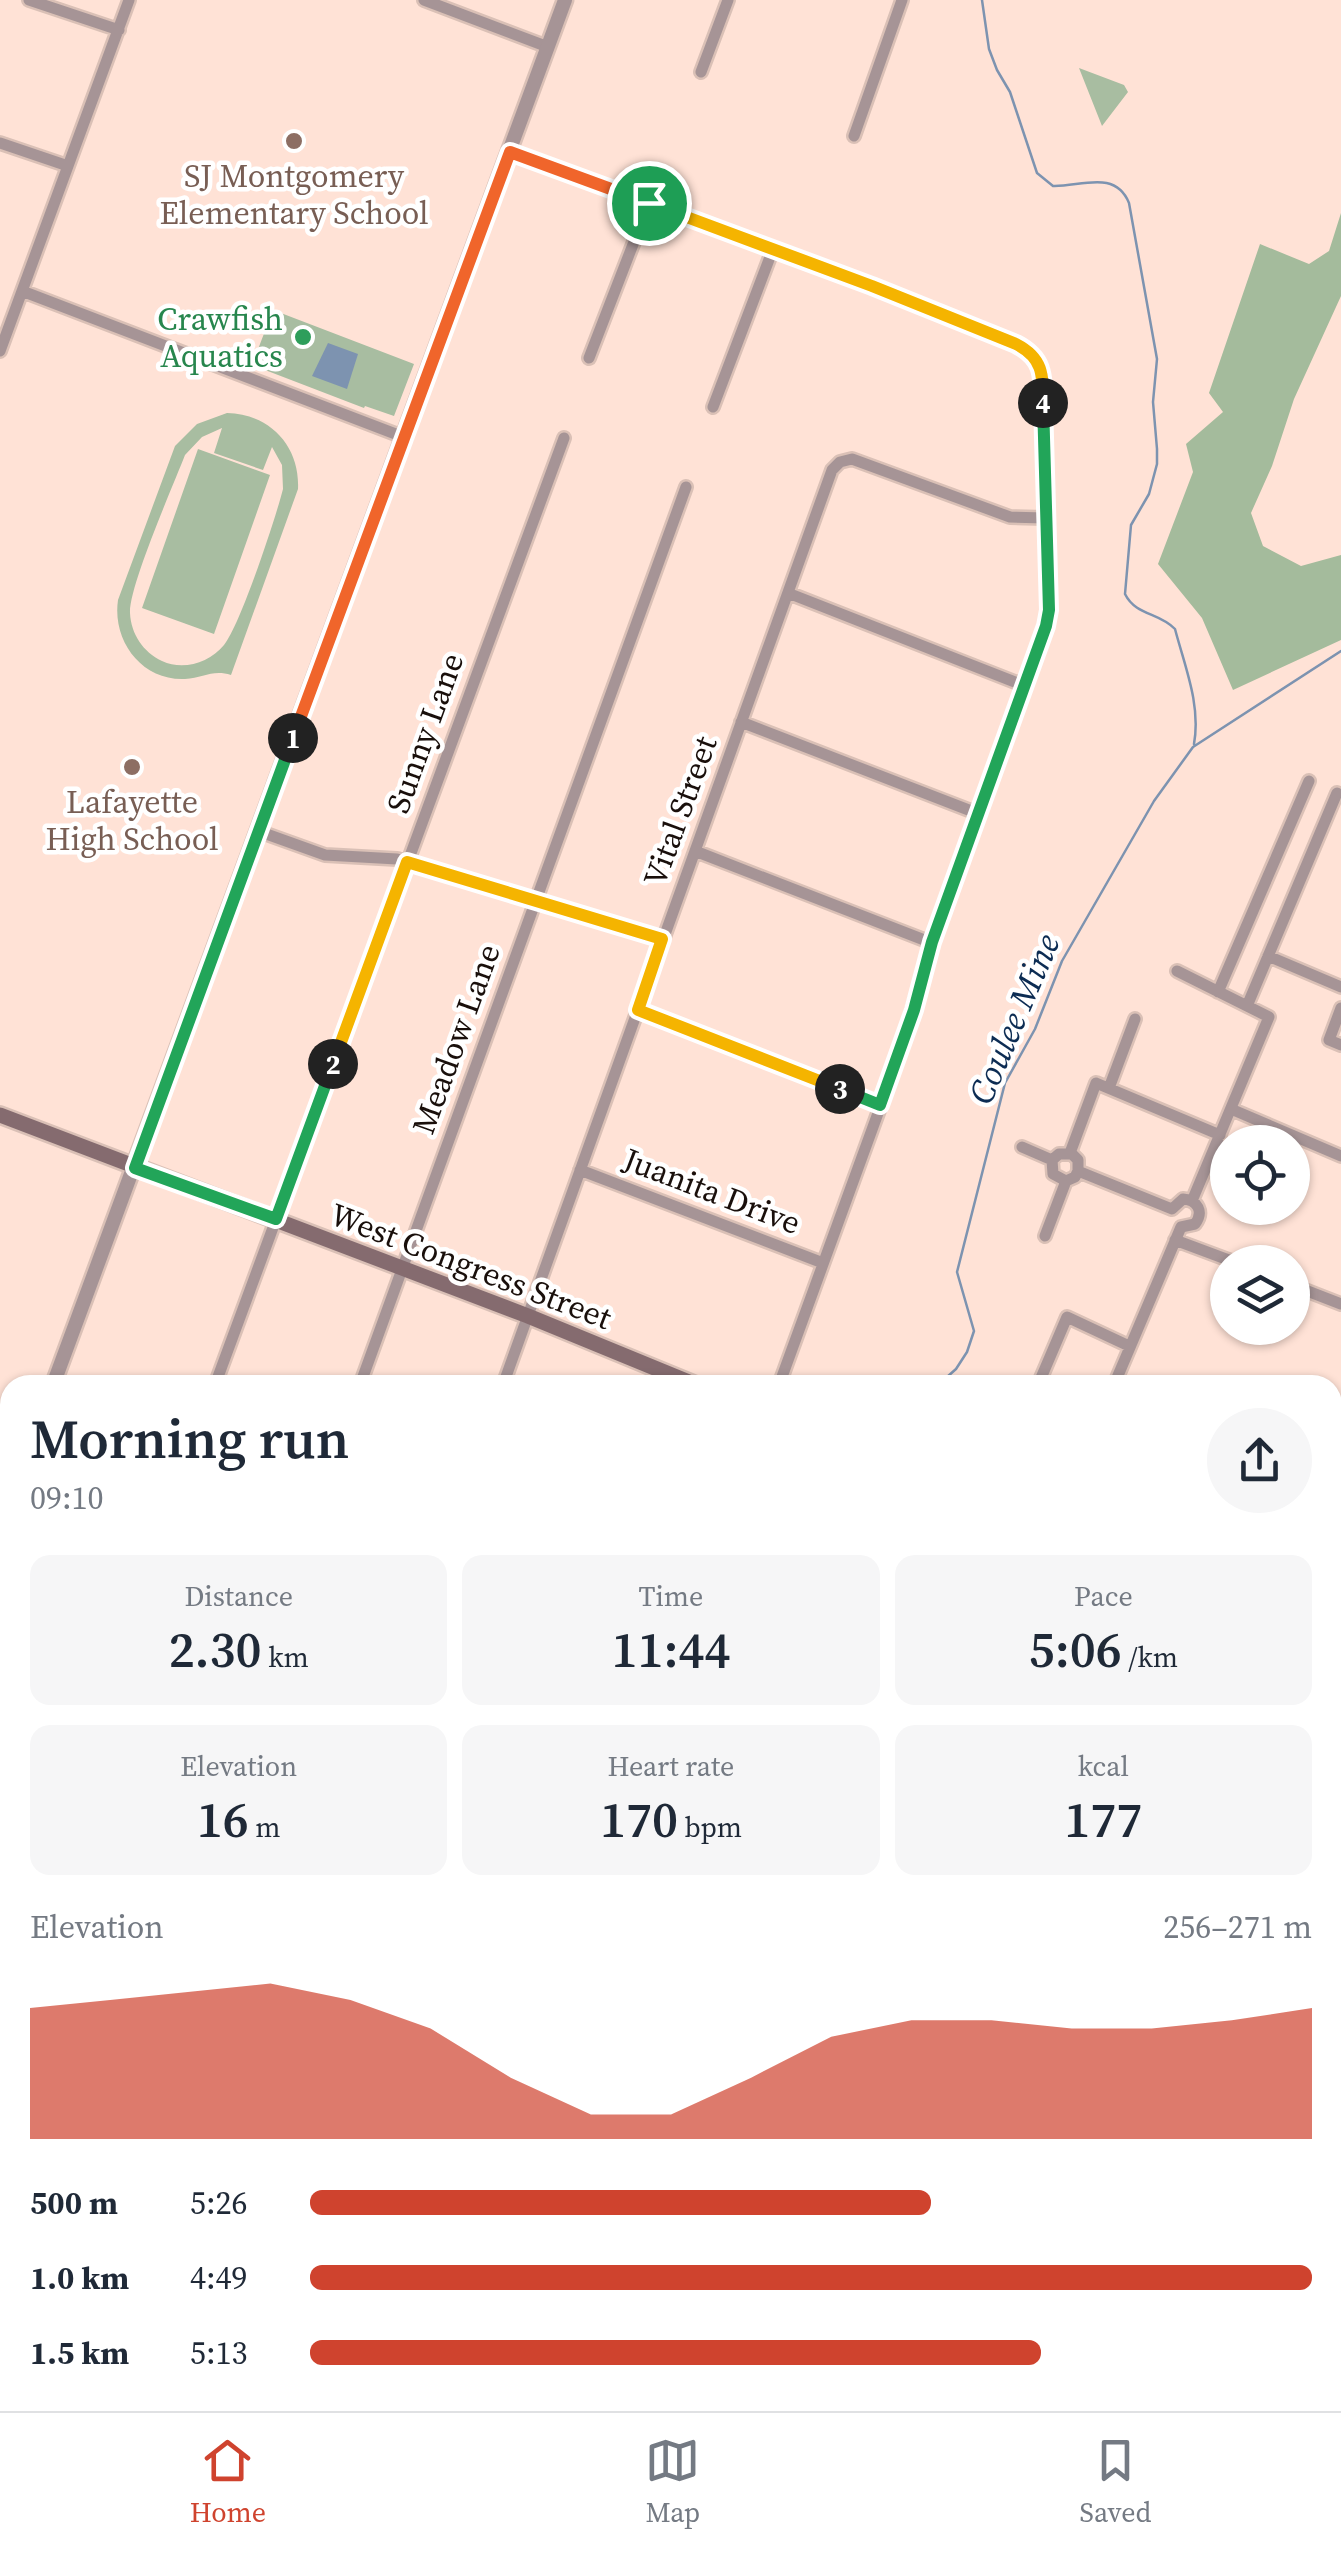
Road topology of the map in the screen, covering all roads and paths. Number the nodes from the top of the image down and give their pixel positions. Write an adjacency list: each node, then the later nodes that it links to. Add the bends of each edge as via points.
1 (29, 0): 7 (street)
2 (130, 0): 7 (street)
3 (424, 0): 8 (street)
4 (565, 0): 8 (street)
5 (728, 0): 9 (street)
6 (902, 0): 10 (street)
7 (118, 30): 13 (street)
8 (548, 47): 12 (street)
9 (700, 72)
10 (854, 136)
11 (0, 142): 13 (street)
12 (510, 152): 14 (street); 20 (street)
13 (68, 166): 16 (street)
14 (649, 203): 15 (street); 18 (street)
15 (773, 249): 19 (street); 23 (street, via 1033,354 1042,370)
16 (22, 290): 17 (street); 20 (street)
17 (0, 351)
18 (589, 358)
19 (712, 408)
20 (406, 438): 30 (street)
21 (564, 438): 32 (street, Sunny Lane)
22 (686, 487): 33 (street, Meadow Lane)
23 (1045, 518): 24 (street, Vital Street, via 1010,517 846,460 832,470); 25 (street, via 1049,610)
24 (788, 593): 25 (street); 26 (street, Vital Street)
25 (1025, 686): 29 (street)
26 (741, 722): 29 (street); 31 (street, Vital Street)
27 (1309, 781): 39 (street)
28 (1337, 793): 36 (street)
29 (979, 814): 35 (street)
30 (258, 831): 32 (street, via 325,854); 56 (street)
31 (695, 851): 34 (street, Vital Street); 35 (street)
32 (407, 862): 33 (street); 62 (street, Sunny Lane)
33 (536, 900): 34 (street); 68 (street, Meadow Lane)
34 (662, 939): 42 (street, Vital Street)
35 (932, 942): 46 (street)
36 (1268, 956): 38 (street); 40 (street)
37 (1176, 971): 39 (street)
38 (1341, 987)
39 (1218, 992): 40 (street)
40 (1247, 1006): 47 (street, via 1269,1017)
41 (1341, 1008): 44 (street, via 1328,1040)
42 (638, 1010): 46 (street); 57 (street, Vital Street)
43 (1135, 1020): 45 (street)
44 (1341, 1046)
45 (1109, 1088): 50 (street); 52 (street, via 1096,1083)
46 (880, 1105): 67 (street)
47 (1231, 1109): 49 (street); 53 (street)
48 (0, 1115): 56 (main road, West Congress Street)
49 (1224, 1125)
50 (1210, 1131)
51 (1022, 1147): 55 (street)
52 (1070, 1153): 55 (street); 58 (street)
53 (1341, 1156)
54 (1210, 1159): 60 (street)
55 (1052, 1160): 59 (street, via 1053,1174)
56 (135, 1168): 62 (main road, West Congress Street); 73 (street)
57 (580, 1170): 67 (street, Juanita Drive); 71 (street, Vital Street)
58 (1078, 1171): 59 (street); 61 (street)
59 (1066, 1181): 64 (street)
60 (1192, 1201): 61 (street, via 1179,1201); 63 (street, via 1198,1220)
61 (1172, 1210): 63 (street)
62 (276, 1219): 68 (main road, West Congress Street); 74 (street, Sunny Lane)
63 (1181, 1227): 65 (street)
64 (1045, 1236)
65 (1175, 1240): 66 (street); 72 (street)
66 (1210, 1253)
67 (823, 1263): 78 (street)
68 (403, 1268): 71 (main road, West Congress Street); 75 (street, Meadow Lane)
69 (1310, 1294): 70 (street)
70 (1340, 1301)
71 (528, 1316): 76 (street, Vital Street); 77 (main road, West Congress Street)
72 (1130, 1346): 79 (street, via 1067,1317); 80 (street)
73 (57, 1375)
74 (219, 1375)
75 (364, 1375)
76 (507, 1375)
77 (672, 1375)
78 (783, 1375)
79 (1042, 1375)
80 (1118, 1375)

